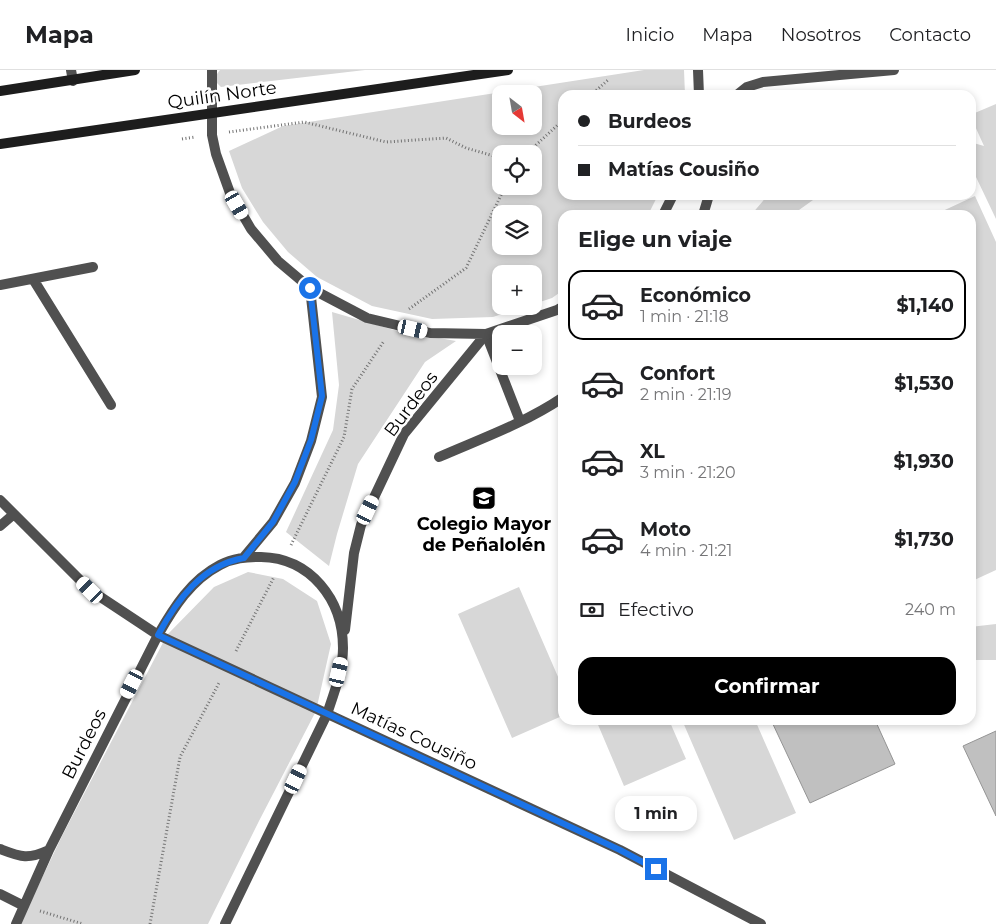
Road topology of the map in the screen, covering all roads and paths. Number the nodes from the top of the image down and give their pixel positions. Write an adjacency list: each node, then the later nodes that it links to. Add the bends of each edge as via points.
1 (71, 70): 8 (street)
2 (135, 70): 8 (street)
3 (212, 70): 13 (street)
4 (508, 70): 13 (street, Quilín Norte)
5 (698, 70): 10 (street)
6 (894, 70): 11 (street, via 763,82)
7 (608, 80): 9 (path)
8 (74, 81): 12 (street)
9 (597, 90)
10 (699, 90)
11 (743, 90)
12 (0, 91)
13 (212, 113): 15 (street); 17 (street, Quilín Norte)
14 (558, 126): 18 (path)
15 (212, 135): 16 (path); 19 (path, via 304,122 386,142 446,138); 24 (street, via 230,193 251,229 278,261)
16 (173, 140)
17 (0, 144)
18 (537, 145)
19 (492, 155)
20 (501, 195): 26 (path, via 466,268 403,313)
21 (93, 267): 22 (street)
22 (32, 279): 23 (street); 29 (street)
23 (0, 285)
24 (310, 288): 26 (street, via 367,318); 35 (street, via 322,396 311,440 295,482 273,522)
25 (558, 309): 27 (street)
26 (395, 325): 27 (street, via 430,333); 36 (path, via 352,389 344,437)
27 (486, 334): 30 (street); 38 (street, Burdeos, via 404,434 361,525 349,583)
28 (558, 401): 30 (street)
29 (111, 404)
30 (520, 421): 31 (street)
31 (439, 457)
32 (0, 500): 33 (street, Matías Cousiño)
33 (14, 514): 34 (street); 37 (street, Matías Cousiño, via 90,590)
34 (0, 526)
35 (244, 558): 36 (street, Burdeos); 37 (street, Burdeos, via 233,559 200,578 178,601)
36 (283, 559): 38 (street, Burdeos, via 306,571 326,590 337,612); 39 (path)
37 (158, 635): 39 (street, Matías Cousiño); 42 (street, Burdeos)
38 (343, 646): 40 (street, Burdeos, via 334,694)
39 (228, 667): 40 (street, Matías Cousiño); 47 (path, via 180,757)
40 (326, 714): 48 (street, Burdeos); 49 (street, Matías Cousiño, via 620,850)
41 (0, 849): 42 (street, via 22,857)
42 (48, 850): 44 (street, Burdeos)
43 (0, 894): 44 (street)
44 (24, 906): 45 (street, Burdeos); 46 (path)
45 (16, 924)
46 (83, 924)
47 (150, 924)
48 (225, 924)
49 (761, 924)

